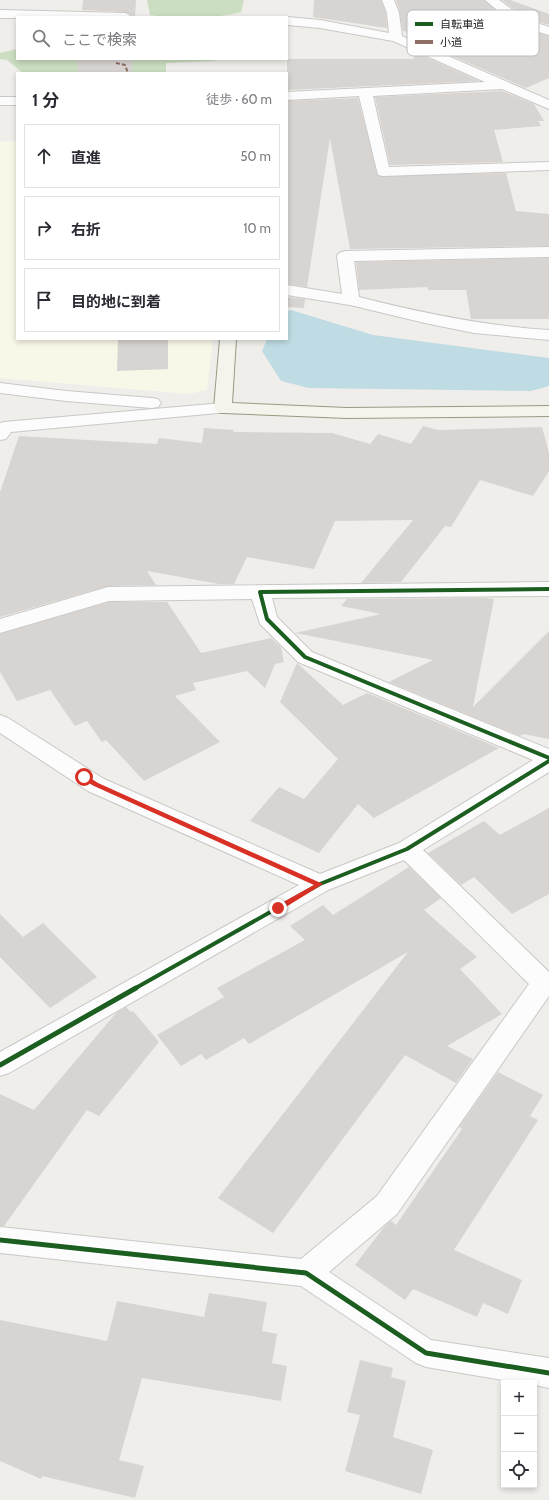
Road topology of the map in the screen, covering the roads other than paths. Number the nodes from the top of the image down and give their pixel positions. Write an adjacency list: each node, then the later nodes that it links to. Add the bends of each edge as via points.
1 (388, 0): 9 (street, via 394,13)
2 (491, 0): 3 (street)
3 (504, 10)
4 (0, 14): 5 (street)
5 (84, 16)
6 (288, 21): 9 (street, via 320,24)
7 (539, 28): 8 (street)
8 (549, 31)
9 (396, 38): 10 (street)
10 (407, 43)
11 (438, 56): 12 (street)
12 (504, 84): 13 (street); 17 (street)
13 (365, 92): 14 (street); 18 (street, via 383,172)
14 (288, 96)
15 (0, 101): 16 (street)
16 (16, 101)
17 (548, 104)
18 (549, 166)
19 (549, 252): 21 (street, via 345,256)
20 (288, 290): 21 (street)
21 (352, 300): 22 (street, via 416,317 524,334)
22 (549, 335)
23 (228, 340): 25 (street)
24 (0, 388): 25 (street, via 66,396)
25 (223, 408): 26 (street, via 347,413); 27 (street, via 4,427)
26 (549, 412)
27 (0, 435)
28 (549, 589): 29 (street)
29 (260, 592): 30 (street, via 108,594); 32 (street, via 267,619 305,657)
30 (0, 626)
31 (0, 723): 34 (street, via 96,785)
32 (549, 759): 33 (street)
33 (407, 849): 34 (street); 35 (street)
34 (320, 884): 36 (street)
35 (547, 984): 38 (street, via 387,1205)
36 (0, 1065)
37 (0, 1240): 38 (street)
38 (306, 1273): 39 (street, via 426,1353)
39 (549, 1373)

